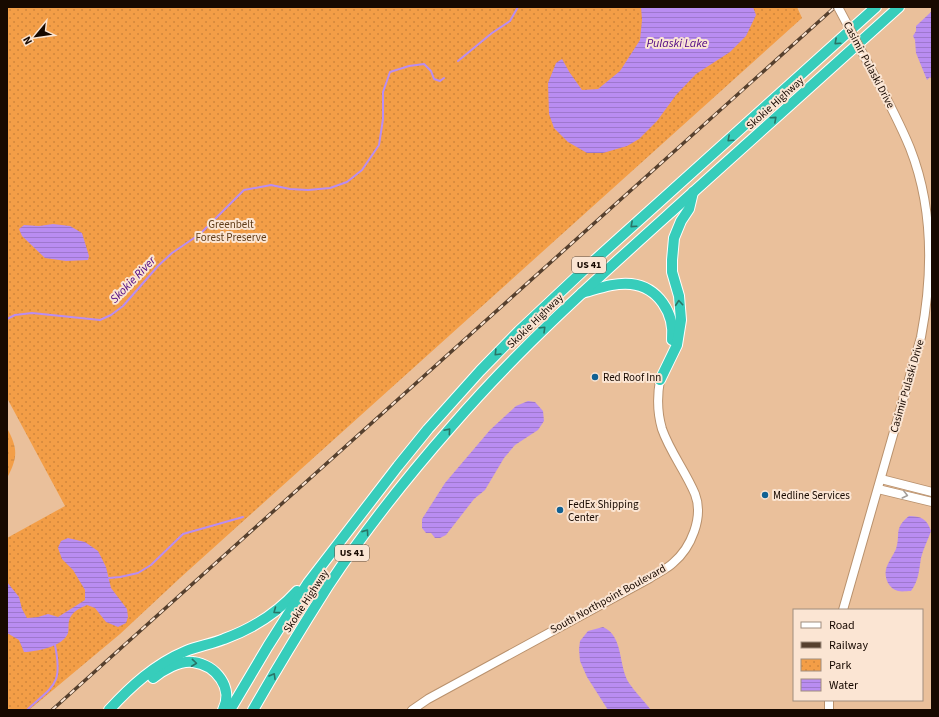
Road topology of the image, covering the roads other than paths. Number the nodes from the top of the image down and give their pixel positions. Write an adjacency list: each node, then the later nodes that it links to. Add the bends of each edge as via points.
1 (838, 7): 7 (street, Casimir Pulaski Drive, bridge, via 899,121 911,149 928,224 929,291 921,337)
2 (876, 7): 11 (highway, Skokie Highway / US 41, one-way to 11, via 513,336 428,429)
3 (899, 7): 4 (highway, Skokie Highway / US 41, one-way to 3)
4 (693, 192): 5 (highway, Skokie Highway / US 41); 6 (highway, one-way to 4, via 677,345 681,320 672,272 674,238 689,209)
5 (580, 293): 6 (highway, via 630,284 655,293 669,313 673,327); 17 (highway, Skokie Highway / US 41, one-way to 5, via 329,584 373,523 467,408)
6 (660, 380): 18 (street, South Northpoint Boulevard, via 657,396 662,430 696,496 698,508 696,528 684,552 673,564 650,578)
7 (880, 479): 8 (street, Casimir Pulaski Drive); 9 (street)
8 (878, 489): 10 (street, one-way to 10); 12 (street, Casimir Pulaski Drive)
9 (932, 492)
10 (932, 502)
11 (332, 553): 13 (highway, one-way to 13, via 291,599 277,610 248,629 186,651 164,662 131,687); 16 (highway, Skokie Highway / US 41, via 308,583)
12 (843, 609)
13 (109, 710)
14 (115, 710): 15 (highway, one-way to 15, via 160,673 179,664 192,662 205,665 223,682 227,695)
15 (223, 710)
16 (230, 710)
17 (253, 710)
18 (412, 710)

